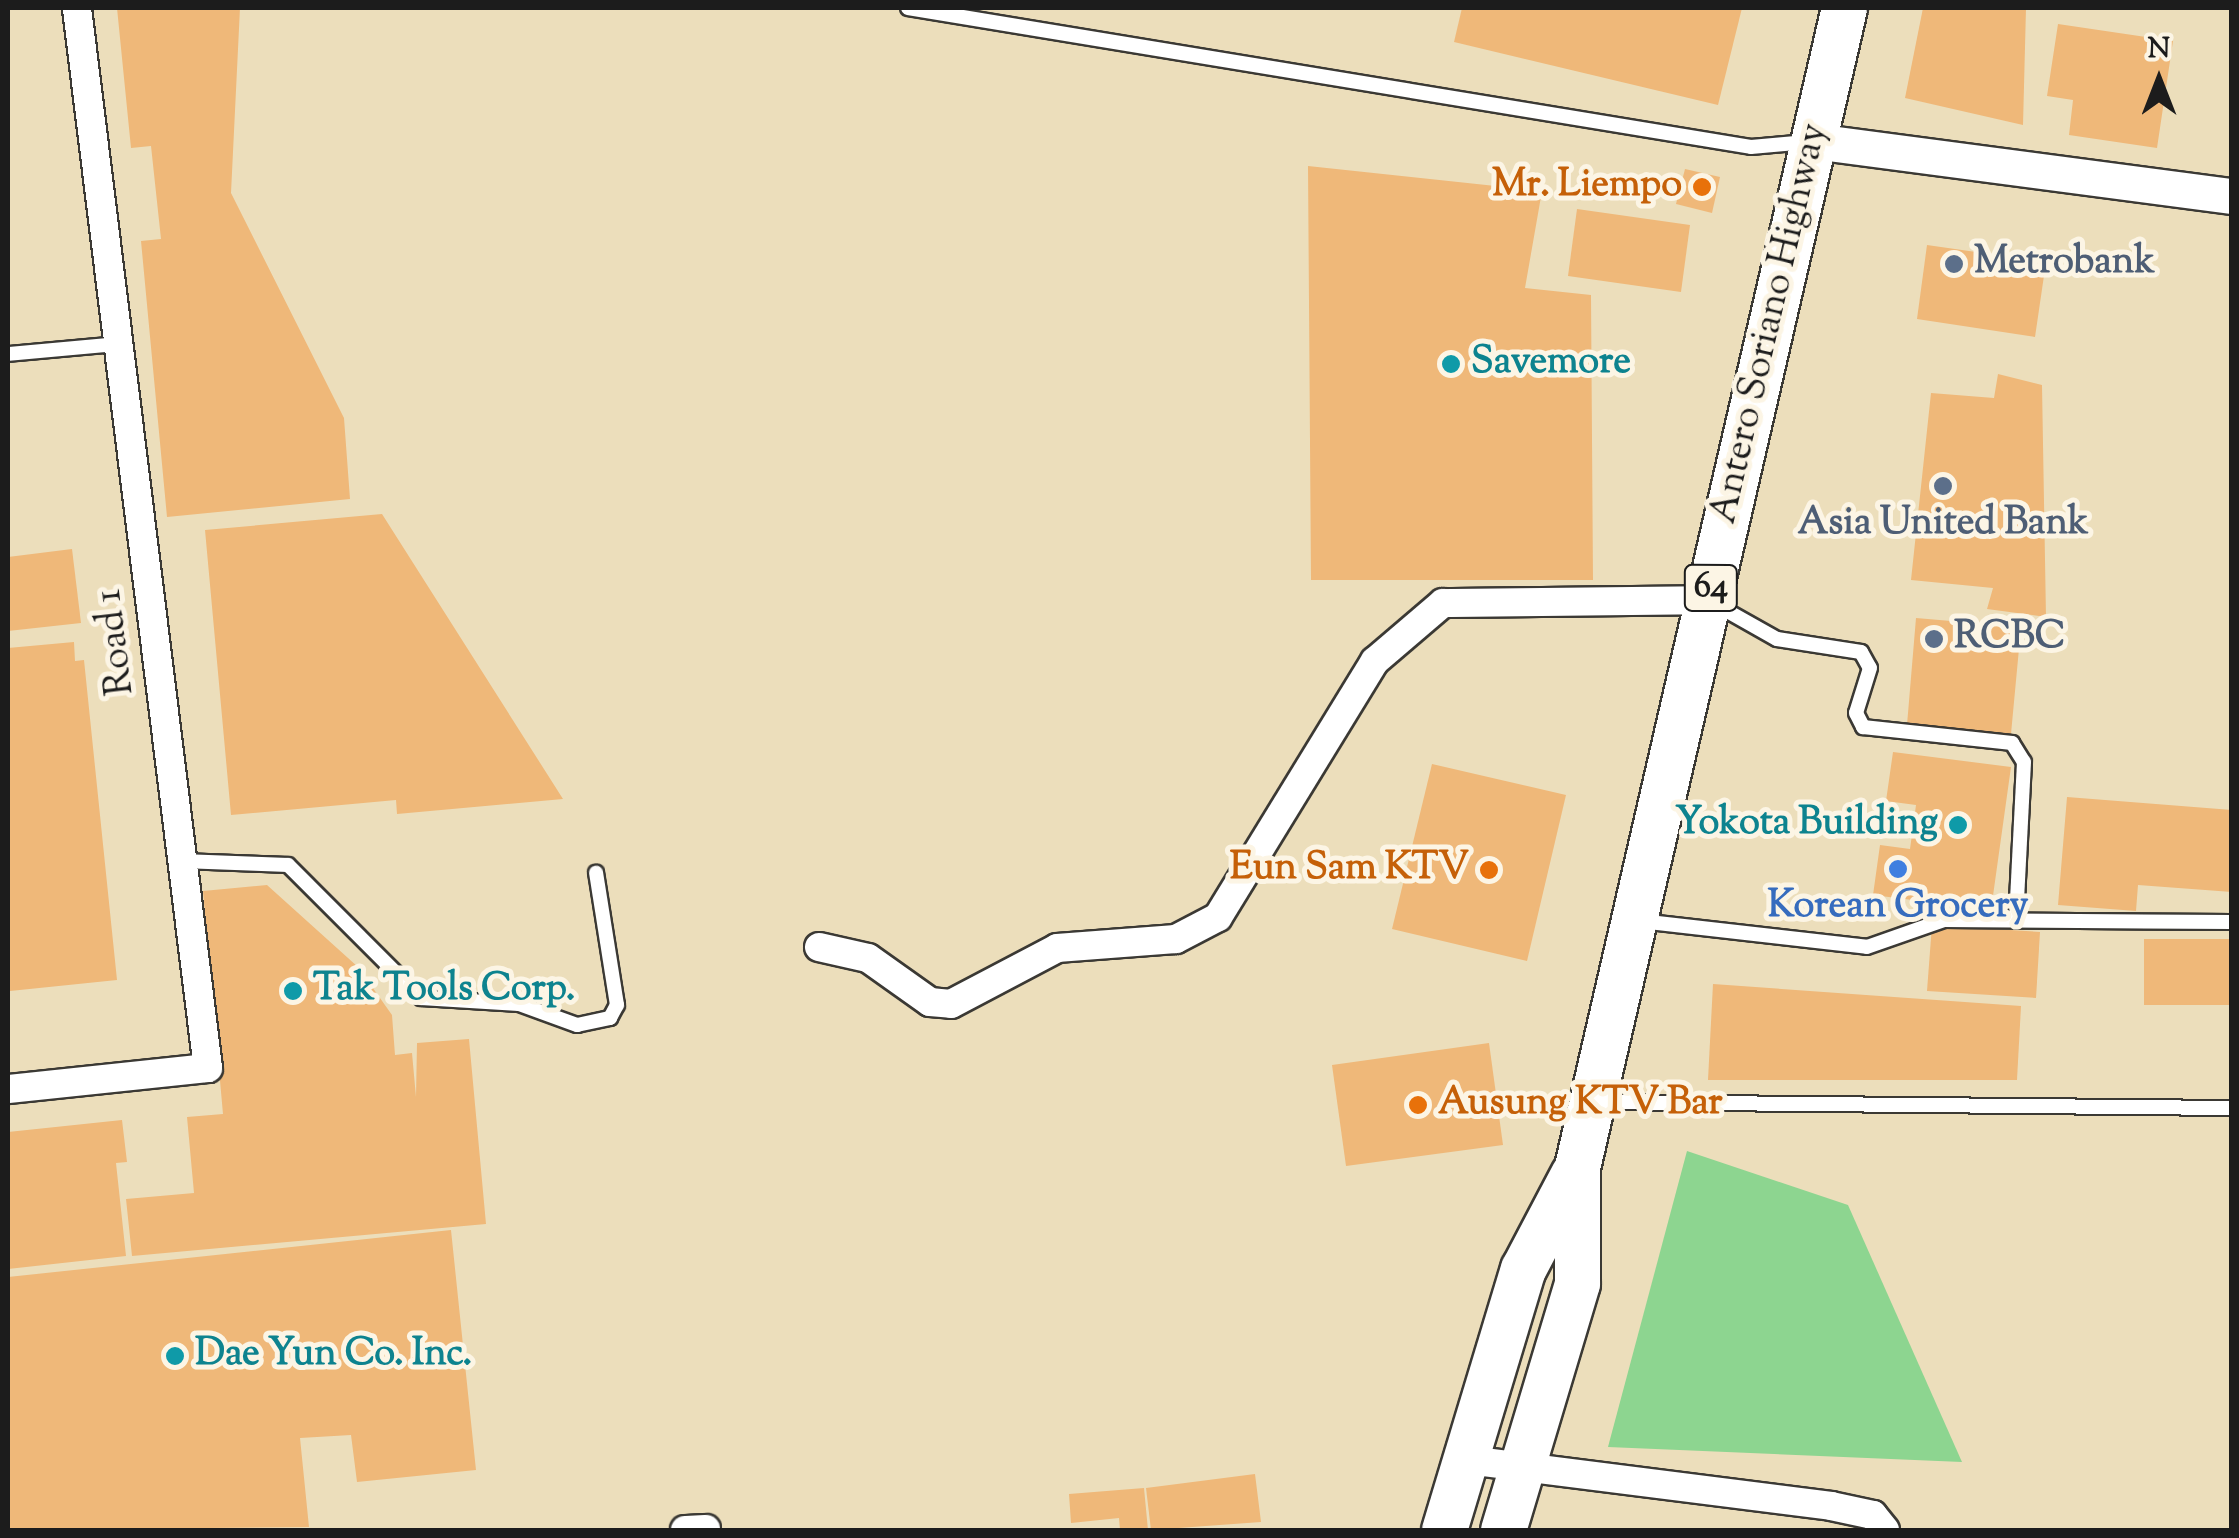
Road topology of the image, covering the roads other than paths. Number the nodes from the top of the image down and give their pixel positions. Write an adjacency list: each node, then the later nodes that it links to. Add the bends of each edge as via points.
1 (77, 8): 6 (street, Road 1)
2 (908, 8): 4 (lane, via 1750,147)
3 (1844, 8): 4 (main road, Antero Soriano Highway / 64)
4 (1813, 141): 5 (street); 8 (main road, Antero Soriano Highway / 64)
5 (2232, 196)
6 (118, 344): 7 (lane); 9 (street, Road 1)
7 (8, 354)
8 (1708, 600): 11 (lane, via 1777,639 1860,652 1870,668 1856,714 1863,727 2012,743 2024,762); 12 (main road, Antero Soriano Highway / 64); 14 (street, via 1443,603 1374,661 1218,917 1176,938 1057,948 951,1004 930,1002 868,958)
9 (182, 861): 10 (lane, via 288,865 408,991 519,1004 577,1025 610,1018 617,1006); 15 (street, Road 1, via 208,1068)
10 (596, 873)
11 (2016, 918): 12 (lane, via 1944,920 1866,946); 13 (lane)
12 (1634, 920): 16 (main road, Antero Soriano Highway / 64)
13 (2232, 922)
14 (818, 946)
15 (8, 1089)
16 (1592, 1102): 17 (lane); 18 (main road, Antero Soriano Highway / 64)
17 (2232, 1108)
18 (1576, 1167): 19 (main road, Antero Soriano Highway / 64, via 1523,1268); 20 (main road, Antero Soriano Highway / 64, via 1576,1283)
19 (1468, 1460): 20 (street); 21 (main road, Antero Soriano Highway / 64)
20 (1524, 1467): 22 (main road, Antero Soriano Highway / 64); 23 (street, via 1831,1506 1873,1514)
21 (1444, 1530)
22 (1503, 1530)
23 (1885, 1530)

